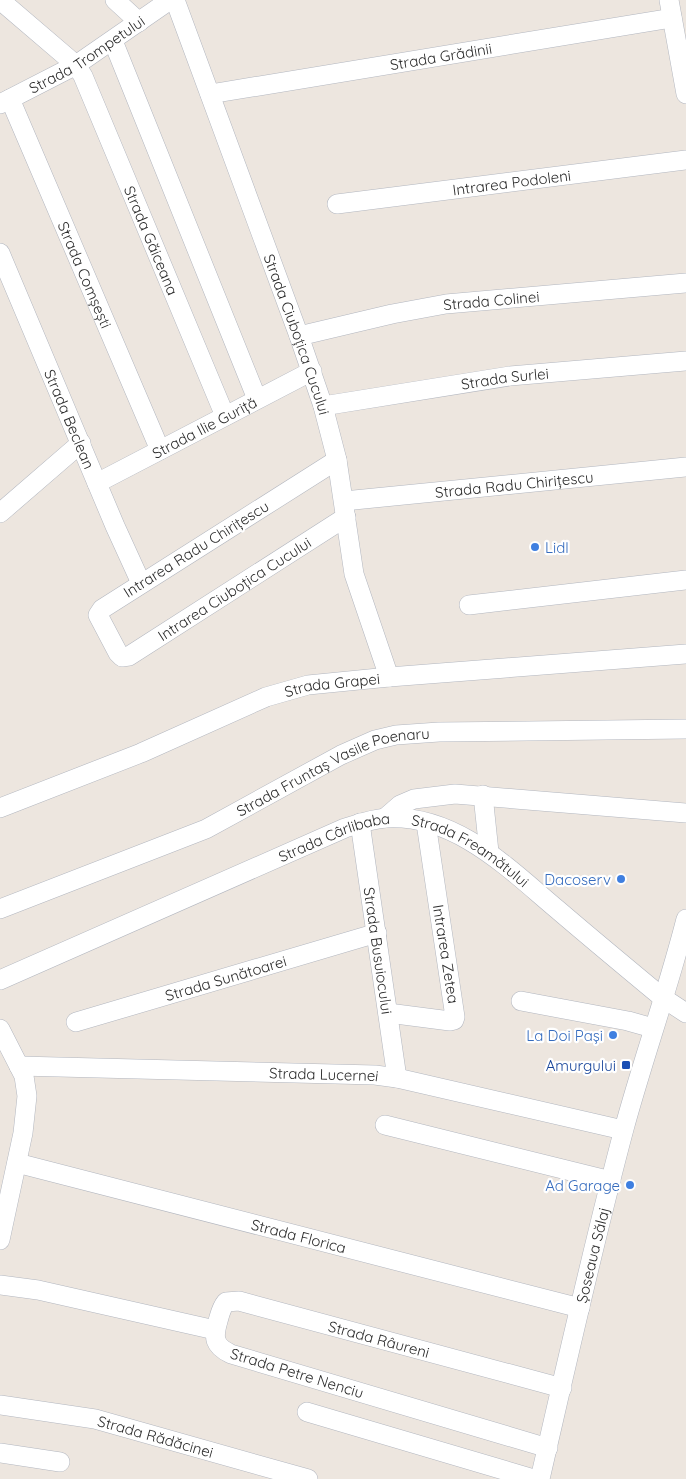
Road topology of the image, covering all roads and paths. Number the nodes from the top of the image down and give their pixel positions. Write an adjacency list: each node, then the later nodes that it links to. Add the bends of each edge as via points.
1 (0, 0): 8 (street)
2 (115, 0): 6 (street)
3 (170, 0): 6 (street, Strada Trompetului)
4 (174, 0): 9 (street, Strada Ciuboțica Cucului)
5 (670, 9): 9 (street, Strada Grădinii); 10 (street)
6 (139, 22): 7 (street, Strada Trompetului)
7 (113, 41): 8 (street, Strada Trompetului); 19 (street)
8 (76, 65): 11 (street, Strada Trompetului); 21 (street, Strada Găiceana)
9 (210, 94): 16 (street, Strada Ciuboțica Cucului)
10 (686, 94)
11 (5, 101): 23 (street, Strada Comșești)
12 (686, 160): 13 (street, Intrarea Podoleni)
13 (337, 204)
14 (0, 253): 22 (street, Strada Beclean)
15 (686, 283): 16 (street, Strada Colinei, via 446,304)
16 (300, 336): 18 (street, Strada Ciuboțica Cucului)
17 (686, 361): 20 (street, Strada Surlei, via 510,376)
18 (312, 370): 19 (street, Strada Ilie Guriță); 20 (street, Strada Ciuboțica Cucului)
19 (257, 399): 21 (street, Strada Ilie Guriță)
20 (323, 406): 24 (street, Strada Ciuboțica Cucului)
21 (225, 416): 23 (street, Strada Ilie Guriță)
22 (80, 443): 26 (street, Strada Beclean); 28 (street)
23 (160, 450): 26 (street, Strada Ilie Guriță)
24 (337, 460): 27 (street, Strada Ciuboțica Cucului); 30 (street, Intrarea Radu Chirițescu)
25 (686, 467): 27 (street, Strada Radu Chirițescu)
26 (97, 483): 30 (street, Strada Beclean)
27 (345, 509): 33 (street, Intrarea Ciuboțica Cucului, via 181,624 129,656); 34 (street, Strada Ciuboțica Cucului, via 356,581)
28 (0, 513)
29 (686, 580): 31 (street)
30 (141, 583): 33 (street, Intrarea Radu Chirițescu, via 98,615)
31 (469, 605)
32 (686, 654): 34 (street, Strada Grapei)
33 (122, 657)
34 (389, 677): 37 (street, Strada Grapei, via 286,690 141,753)
35 (686, 729): 43 (street, Strada Fruntaș Vasile Poenaru, via 439,732 375,740 341,755 206,829)
36 (483, 796): 38 (street, Strada Cârlibaba); 39 (street, Strada Cârlibaba, via 440,795 414,799 400,805); 42 (street)
37 (0, 808)
38 (686, 813)
39 (385, 818): 40 (street, Strada Cârlibaba); 41 (street, Strada Freamătului)
40 (360, 823): 45 (street, Strada Busuiocului); 46 (street, Strada Cârlibaba)
41 (426, 823): 42 (street, Strada Freamătului); 50 (street, Intrarea Zetea, via 455,1017 450,1022)
42 (489, 852): 47 (street, Strada Freamătului)
43 (0, 908)
44 (686, 919): 47 (street, Șoseaua Sălaj)
45 (377, 933): 50 (street, Strada Busuiocului); 51 (street, Strada Sunătoarei)
46 (0, 980)
47 (663, 998): 49 (street, Strada Freamătului); 52 (street, Șoseaua Sălaj)
48 (521, 1001): 52 (street)
49 (686, 1012)
50 (388, 1013): 55 (street, Strada Busuiocului)
51 (76, 1022)
52 (653, 1028): 57 (street, Șoseaua Sălaj)
53 (0, 1029): 54 (street)
54 (19, 1066): 55 (street, Strada Lucernei); 58 (street, via 27,1096)
55 (397, 1078): 57 (street, Strada Lucernei)
56 (385, 1125): 59 (street)
57 (624, 1130): 59 (street, Șoseaua Sălaj)
58 (17, 1163): 60 (street); 62 (street, Strada Florica)
59 (611, 1181): 62 (street, Șoseaua Sălaj)
60 (0, 1240)
61 (0, 1285): 63 (street, via 38,1290)
62 (580, 1308): 64 (street, Șoseaua Sălaj)
63 (215, 1330): 64 (street, Strada Râureni, via 226,1302 239,1301); 67 (street, Strada Petre Nenciu, via 217,1344 231,1354)
64 (562, 1388): 67 (street, Șoseaua Sălaj)
65 (0, 1405): 70 (street, Strada Rădăcinei, via 95,1418)
66 (308, 1412): 71 (street)
67 (548, 1448): 72 (street, Șoseaua Sălaj)
68 (0, 1453): 69 (street)
69 (60, 1462)
70 (308, 1479)
71 (534, 1479)
72 (540, 1479)

